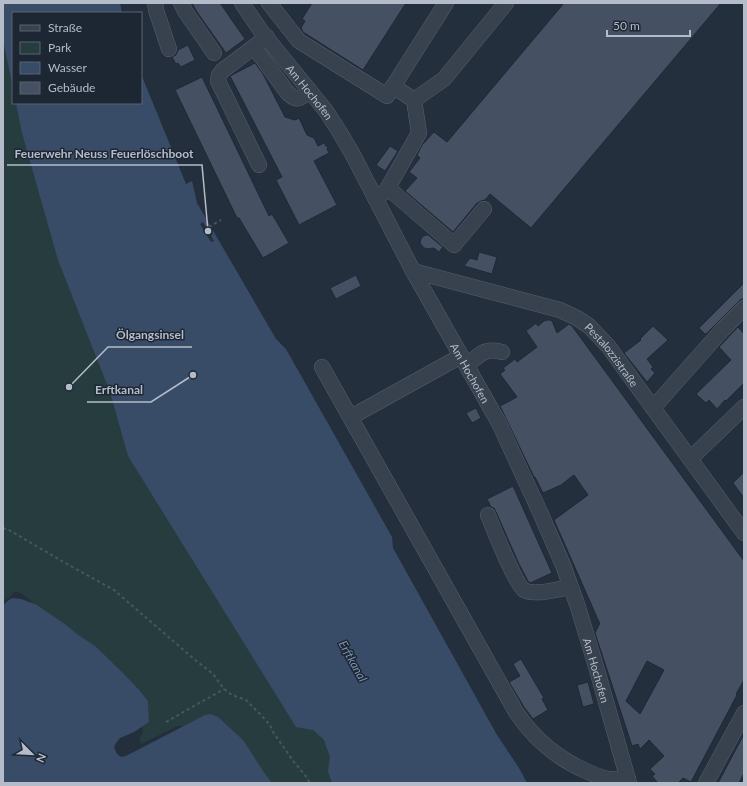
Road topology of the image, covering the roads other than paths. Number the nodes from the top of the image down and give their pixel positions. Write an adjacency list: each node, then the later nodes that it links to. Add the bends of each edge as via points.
1 (155, 3): 9 (street)
2 (181, 3): 10 (street)
3 (242, 3): 7 (street, Am Hochofen)
4 (269, 3): 11 (street, via 299,41 387,96)
5 (446, 3): 11 (street)
6 (506, 3): 13 (street, via 444,79)
7 (266, 37): 8 (street); 12 (street, Am Hochofen)
8 (254, 47): 12 (street, via 291,97 300,98); 14 (street, via 222,71 218,81)
9 (169, 49)
10 (214, 53)
11 (393, 86): 13 (street)
12 (310, 91): 16 (street, Am Hochofen, via 339,131)
13 (414, 100): 15 (street, via 419,133)
14 (259, 165)
15 (388, 188): 16 (street); 17 (street, via 454,245)
16 (375, 198): 18 (street, Am Hochofen)
17 (484, 209)
18 (413, 271): 21 (street, Am Hochofen); 24 (street, Pestalozzistraße, via 560,310 578,318 608,346)
19 (744, 308): 24 (street)
20 (502, 352): 21 (street, via 494,349)
21 (464, 361): 25 (street); 29 (street, Am Hochofen, via 499,423 563,565)
22 (322, 367): 25 (street)
23 (744, 407): 26 (street)
24 (653, 408): 26 (street, Pestalozzistraße)
25 (351, 417): 31 (street, via 516,712 534,736 561,758 580,768 609,779)
26 (690, 459): 28 (street, Pestalozzistraße)
27 (488, 515): 29 (street, via 513,573 525,591 548,592)
28 (744, 533)
29 (570, 587): 31 (street, Am Hochofen)
30 (744, 713): 32 (street)
31 (631, 782)
32 (706, 783)

